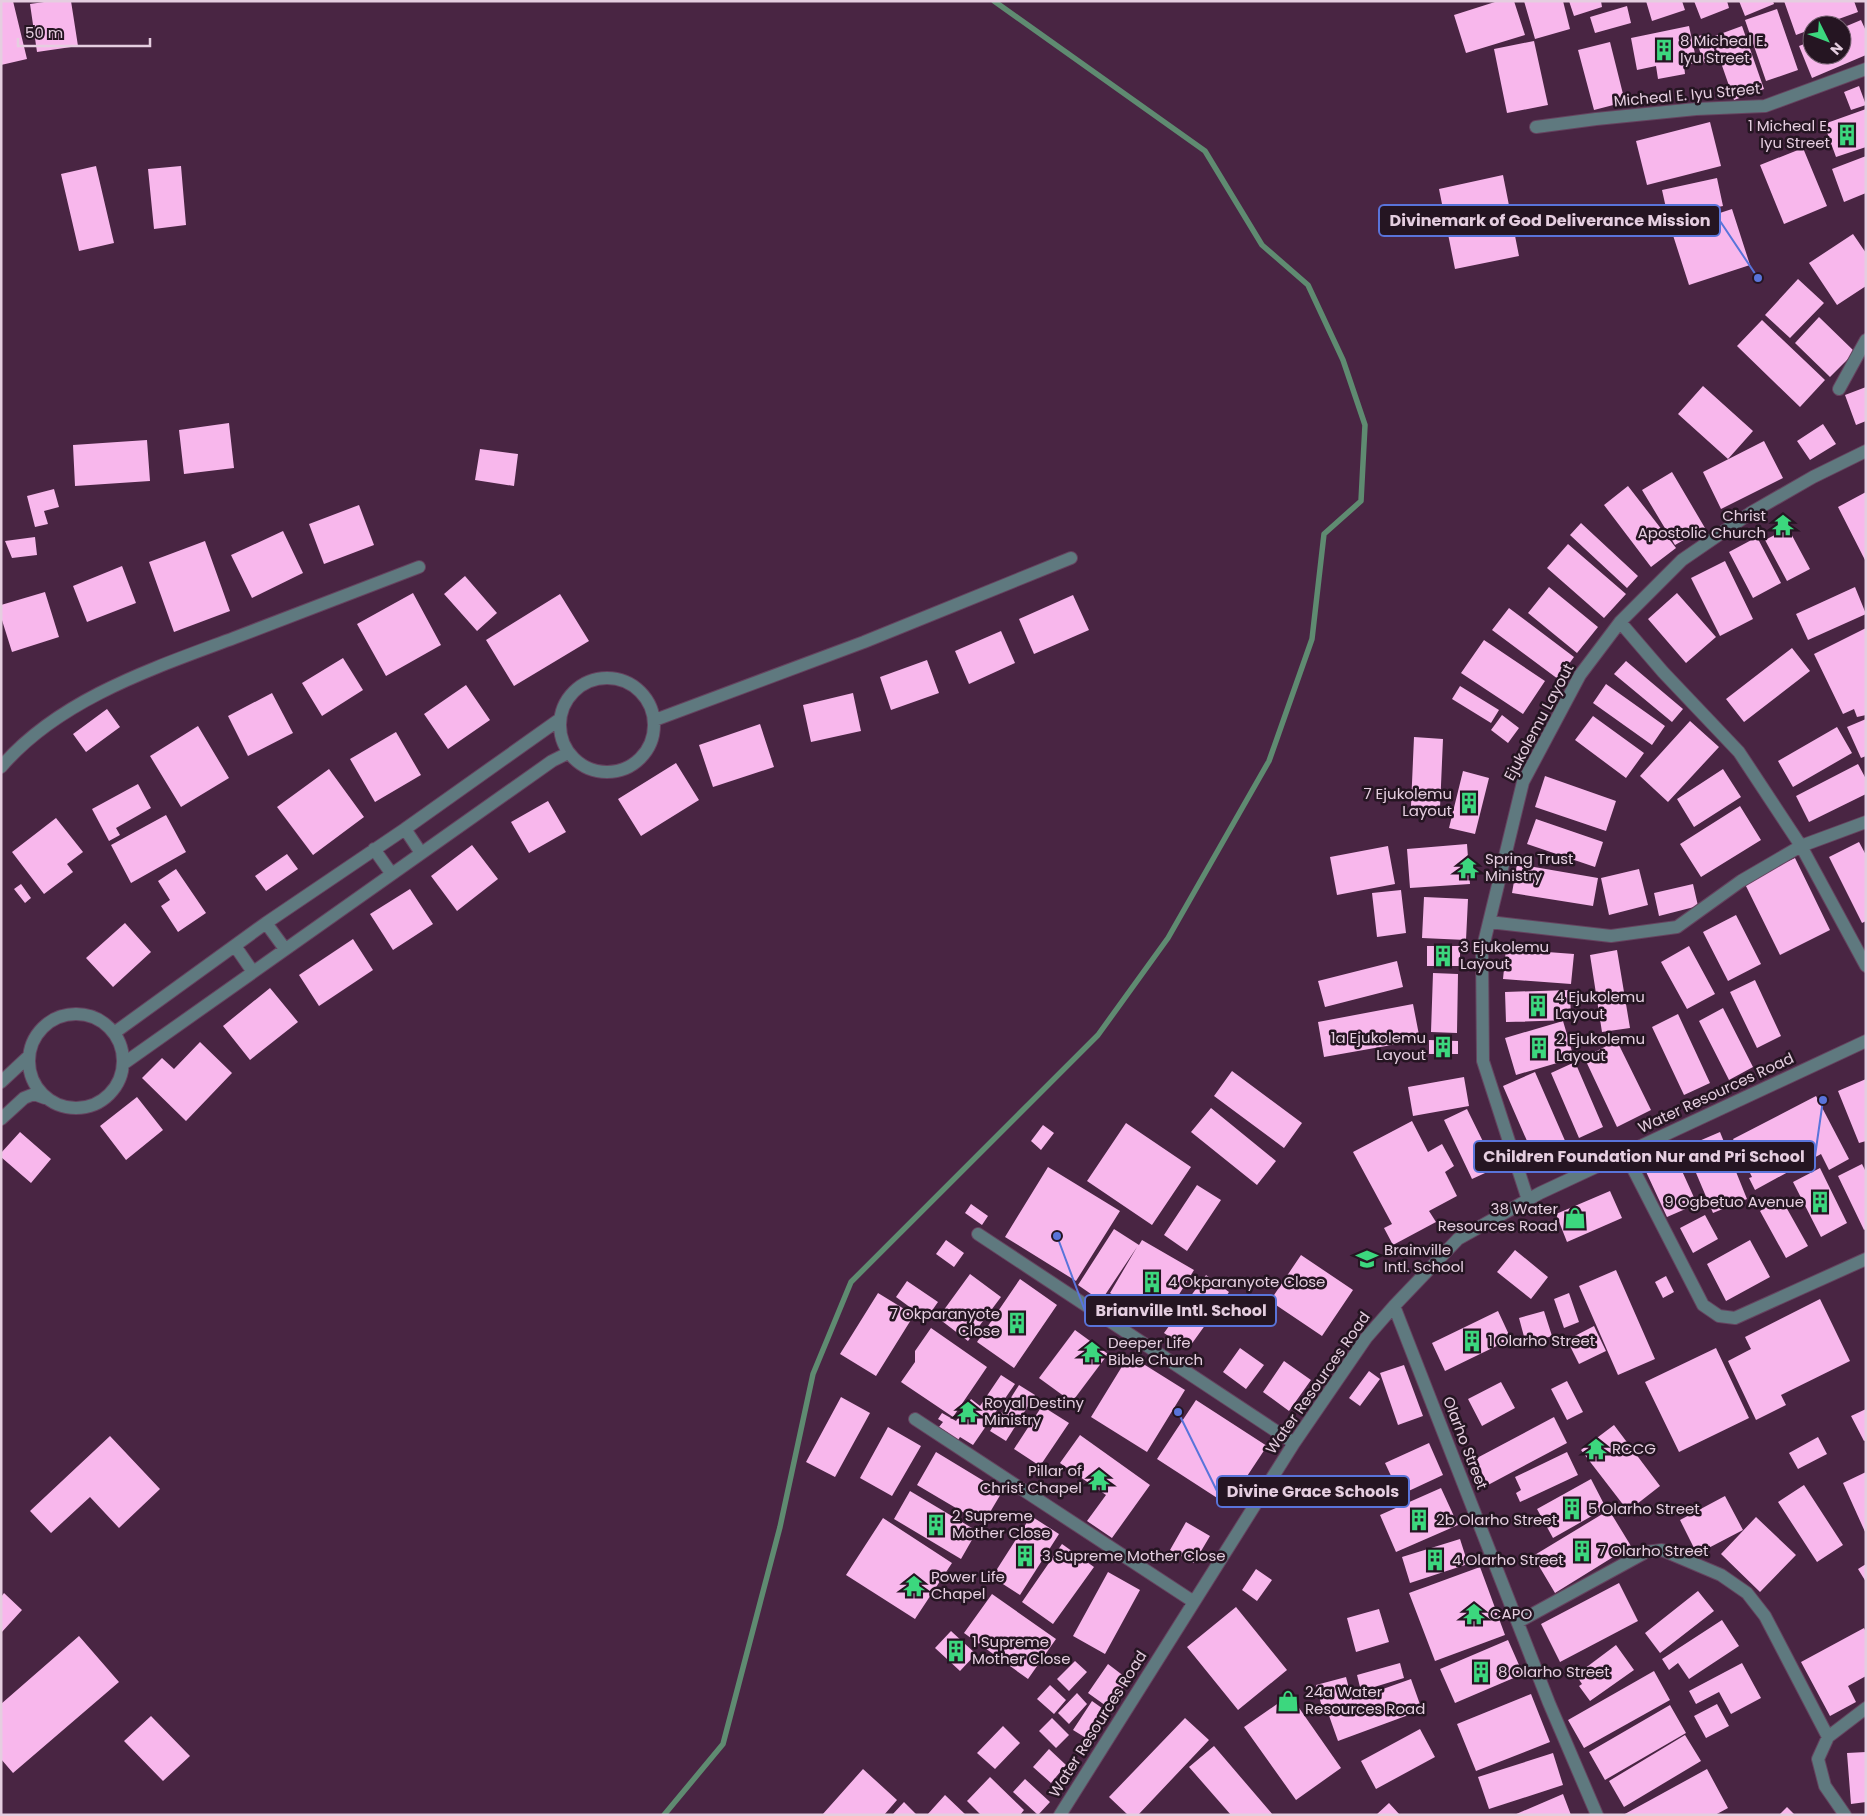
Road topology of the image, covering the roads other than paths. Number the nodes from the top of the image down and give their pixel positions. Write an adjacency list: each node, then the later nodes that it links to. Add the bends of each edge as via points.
1 (1866, 69): 2 (street, Micheal E. Iyu Street, via 1765,106 1596,118)
2 (1536, 127)
3 (1866, 340): 4 (street)
4 (1839, 389)
5 (1866, 450): 8 (street, Ejukolemu Layout, via 1752,512 1682,560)
6 (1071, 558): 10 (street, via 864,642)
7 (418, 567): 12 (street, via 126,679 33,736)
8 (1620, 622): 15 (street, via 1739,752); 19 (street, Ejukolemu Layout, via 1580,674 1523,782)
9 (560, 719): 10 (street, via 566,702 576,689 591,680 608,678 625,681 640,690 650,704); 11 (street, via 561,736); 14 (street)
10 (655, 720): 11 (street, via 653,738 645,754 632,766 615,772 597,772 581,765)
11 (568, 753): 17 (street, via 552,760)
12 (1, 767)
13 (1866, 822): 15 (street)
14 (404, 829): 16 (street); 17 (street)
15 (1801, 846): 19 (street, via 1741,881 1677,927 1611,936); 23 (street)
16 (374, 849): 18 (street); 20 (street)
17 (421, 853): 18 (street)
18 (390, 873): 22 (street)
19 (1489, 922): 33 (street, Ejukolemu Layout, via 1482,951 1483,1061)
20 (266, 923): 21 (street); 22 (street)
21 (234, 946): 24 (street); 25 (street)
22 (285, 949): 24 (street)
23 (1866, 966)
24 (253, 972): 28 (street)
25 (114, 1033): 27 (street, via 102,1022 88,1016 71,1014 56,1018 33,1040); 28 (street, via 121,1048)
26 (1866, 1041): 32 (street, Water Resources Road)
27 (28, 1056): 29 (street); 30 (street, via 35,1086)
28 (123, 1064): 30 (street, via 120,1078 101,1101 72,1109)
29 (1, 1082)
30 (45, 1098): 31 (street, via 34,1094 24,1098)
31 (1, 1119)
32 (1625, 1153): 33 (street, Water Resources Road); 35 (street, via 1703,1305 1718,1316 1735,1318)
33 (1528, 1200): 36 (street, Water Resources Road, via 1458,1239)
34 (978, 1234): 38 (street)
35 (1866, 1259)
36 (1394, 1306): 38 (street, Water Resources Road, via 1366,1338); 40 (street, Olarho Street)
37 (915, 1419): 39 (street)
38 (1294, 1443): 39 (street, Water Resources Road)
39 (1194, 1602): 43 (street, Water Resources Road)
40 (1518, 1622): 42 (street, via 1646,1552 1662,1550 1721,1575 1746,1593 1765,1616); 44 (street, Olarho Street)
41 (1866, 1708): 42 (street)
42 (1828, 1737): 45 (street, via 1818,1759 1825,1786)
43 (1060, 1815)
44 (1597, 1815)
45 (1845, 1815)

